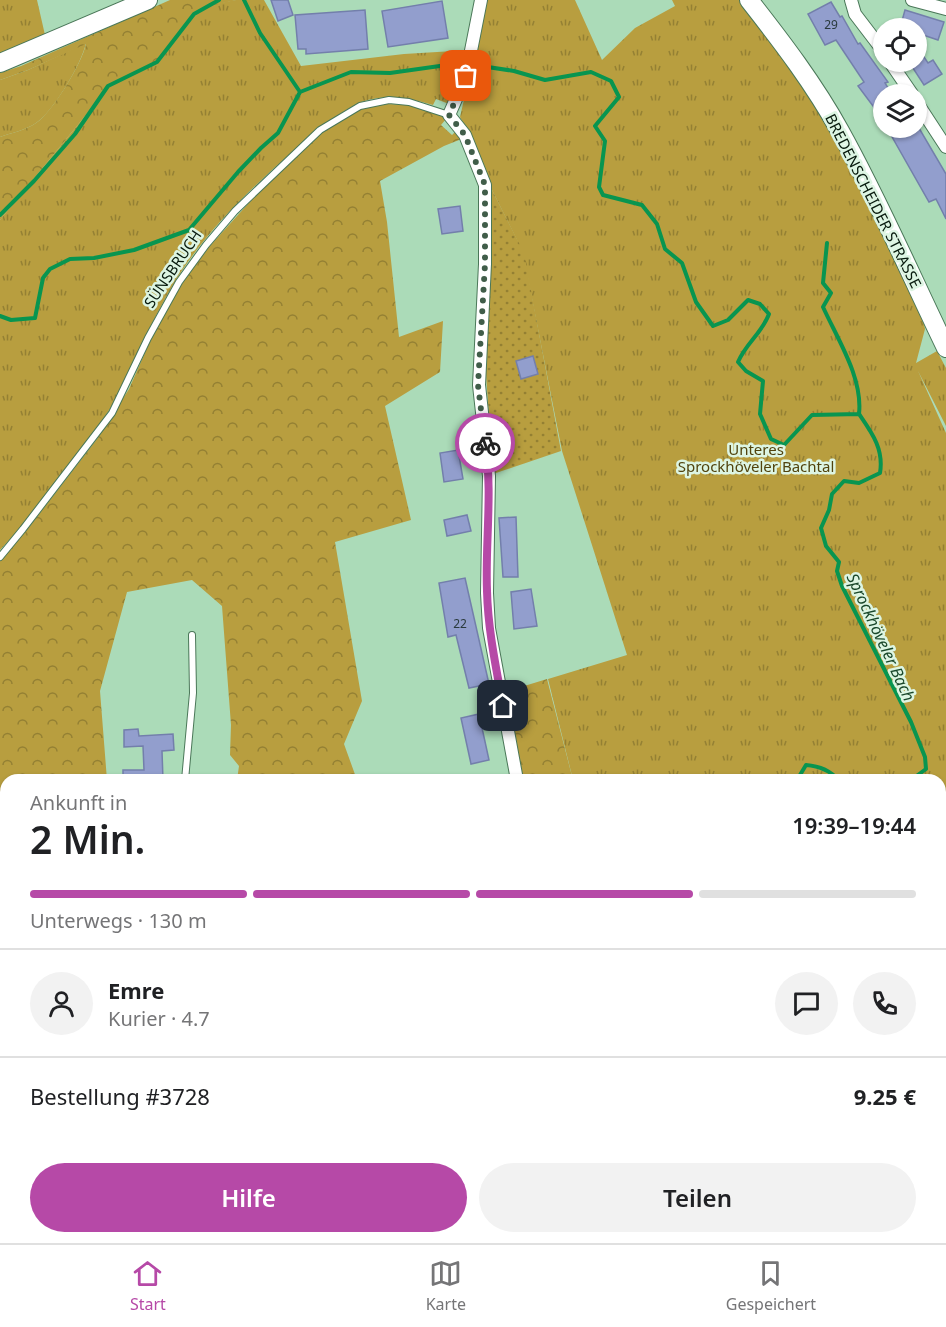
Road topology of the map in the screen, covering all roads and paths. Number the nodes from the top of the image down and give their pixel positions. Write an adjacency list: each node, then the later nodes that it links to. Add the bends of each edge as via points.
1 (148, 0): 8 (main road)
2 (481, 0): 9 (street, via 466,76)
3 (749, 0): 12 (main road, BREDENSCHEIDER STRASSE, via 788,50 839,129)
4 (851, 0): 7 (street, via 855,14)
5 (912, 0): 6 (street)
6 (936, 5)
7 (873, 38)
8 (0, 63)
9 (448, 114): 13 (lane, SÜNSBRUCH, via 389,100 360,106 320,130 235,211 174,290 112,413); 16 (street, via 465,135 485,185 478,385 489,476 488,616)
10 (927, 118): 11 (street)
11 (946, 147)
12 (946, 348)
13 (0, 557)
14 (192, 635): 15 (lane, via 193,693)
15 (186, 774)
16 (516, 774)

